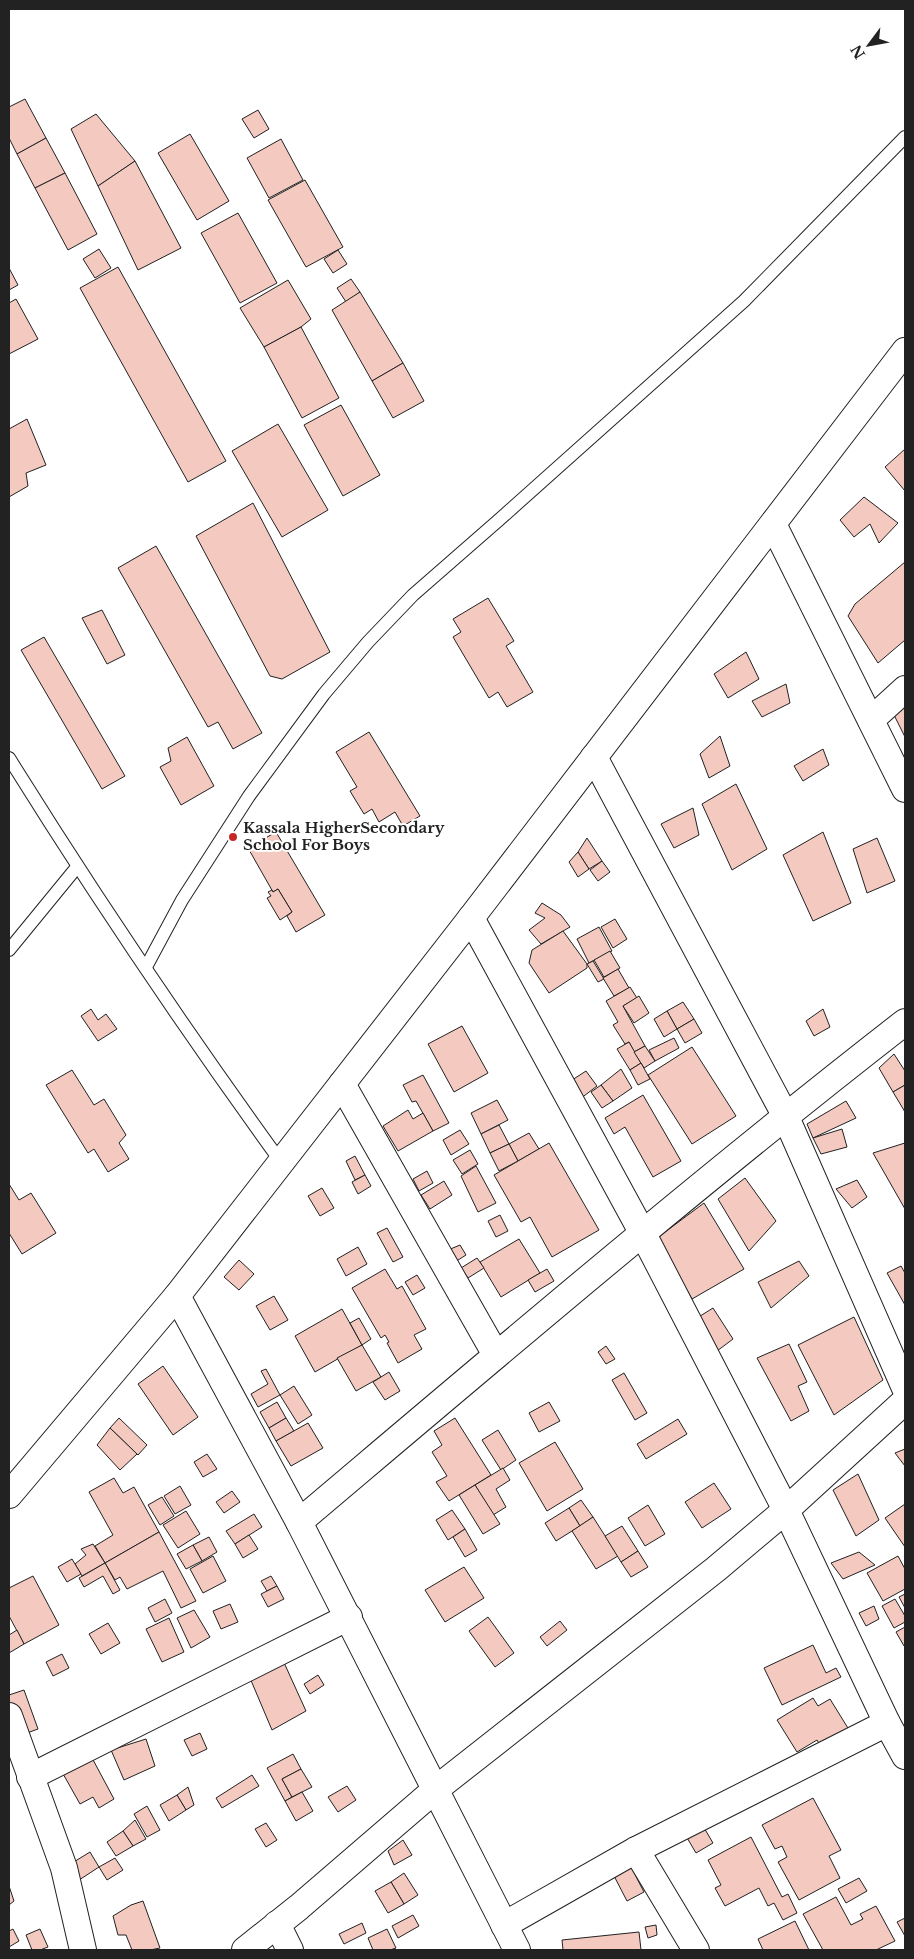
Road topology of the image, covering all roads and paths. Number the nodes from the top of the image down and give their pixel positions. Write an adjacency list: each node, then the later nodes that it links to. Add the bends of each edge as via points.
1 (905, 137): 12 (lane, via 744,300 413,594 368,642 324,694 250,796 182,900)
2 (905, 351): 3 (street)
3 (773, 524): 5 (street); 6 (street)
4 (905, 689): 5 (street)
5 (871, 720): 8 (street)
6 (594, 757): 10 (street); 15 (street)
7 (9, 758): 9 (lane)
8 (905, 789)
9 (77, 867): 11 (lane); 12 (lane)
10 (471, 918): 14 (street); 17 (street)
11 (9, 950)
12 (146, 967): 16 (lane)
13 (905, 1022): 15 (street)
14 (342, 1084): 16 (street); 19 (street)
15 (785, 1115): 17 (street); 20 (street)
16 (281, 1162): 18 (street)
17 (642, 1232): 19 (street); 23 (street)
18 (177, 1296): 22 (street); 24 (street)
19 (496, 1355): 24 (street)
20 (905, 1388)
21 (905, 1401): 23 (street)
22 (9, 1495)
23 (786, 1510): 27 (street); 30 (street, via 716,1569)
24 (299, 1522): 25 (street)
25 (348, 1618): 29 (street); 30 (street)
26 (9, 1716): 29 (street)
27 (888, 1723): 28 (street); 31 (street)
28 (905, 1756)
29 (30, 1777): 34 (street, via 64,1868)
30 (436, 1789): 32 (street); 33 (street)
31 (636, 1850): 33 (street); 38 (street)
32 (277, 1924): 35 (street); 36 (street)
33 (504, 1925): 37 (street)
34 (83, 1950)
35 (244, 1950)
36 (290, 1950)
37 (517, 1950)
38 (696, 1950)

